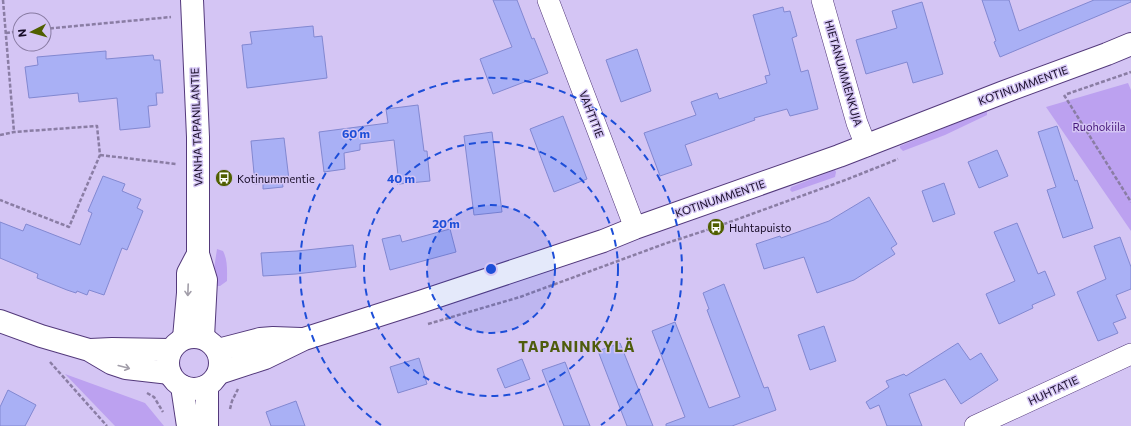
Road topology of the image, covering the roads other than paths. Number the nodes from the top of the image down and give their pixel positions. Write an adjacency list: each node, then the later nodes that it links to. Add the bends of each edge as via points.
1 (192, 0): 9 (main road, VANHA TAPANILANTIE, via 198,137 198,254 206,280 206,294)
2 (548, 0): 6 (street, VAHTITIE)
3 (822, 0): 5 (street, HIETANUMMENKUJA)
4 (1131, 44): 5 (main road, KOTINUMMENTIE)
5 (866, 146): 6 (main road, KOTINUMMENTIE)
6 (635, 228): 8 (main road, KOTINUMMENTIE, via 603,241)
7 (0, 321): 10 (main road, KOTINUMMENTIE)
8 (304, 339): 9 (main road, KOTINUMMENTIE, via 273,338); 12 (main road, KOTINUMMENTIE)
9 (194, 344): 10 (main road, KOTINUMMENTIE); 12 (main road, via 221,362); 13 (main road, via 168,363)
10 (89, 350): 13 (main road, KOTINUMMENTIE, one-way to 13, via 111,363)
11 (1131, 354): 16 (street, HUHTATIE)
12 (213, 379): 13 (main road, via 199,389 191,389); 15 (main road)
13 (176, 380): 14 (main road)
14 (188, 426)
15 (207, 426)
16 (975, 426)

